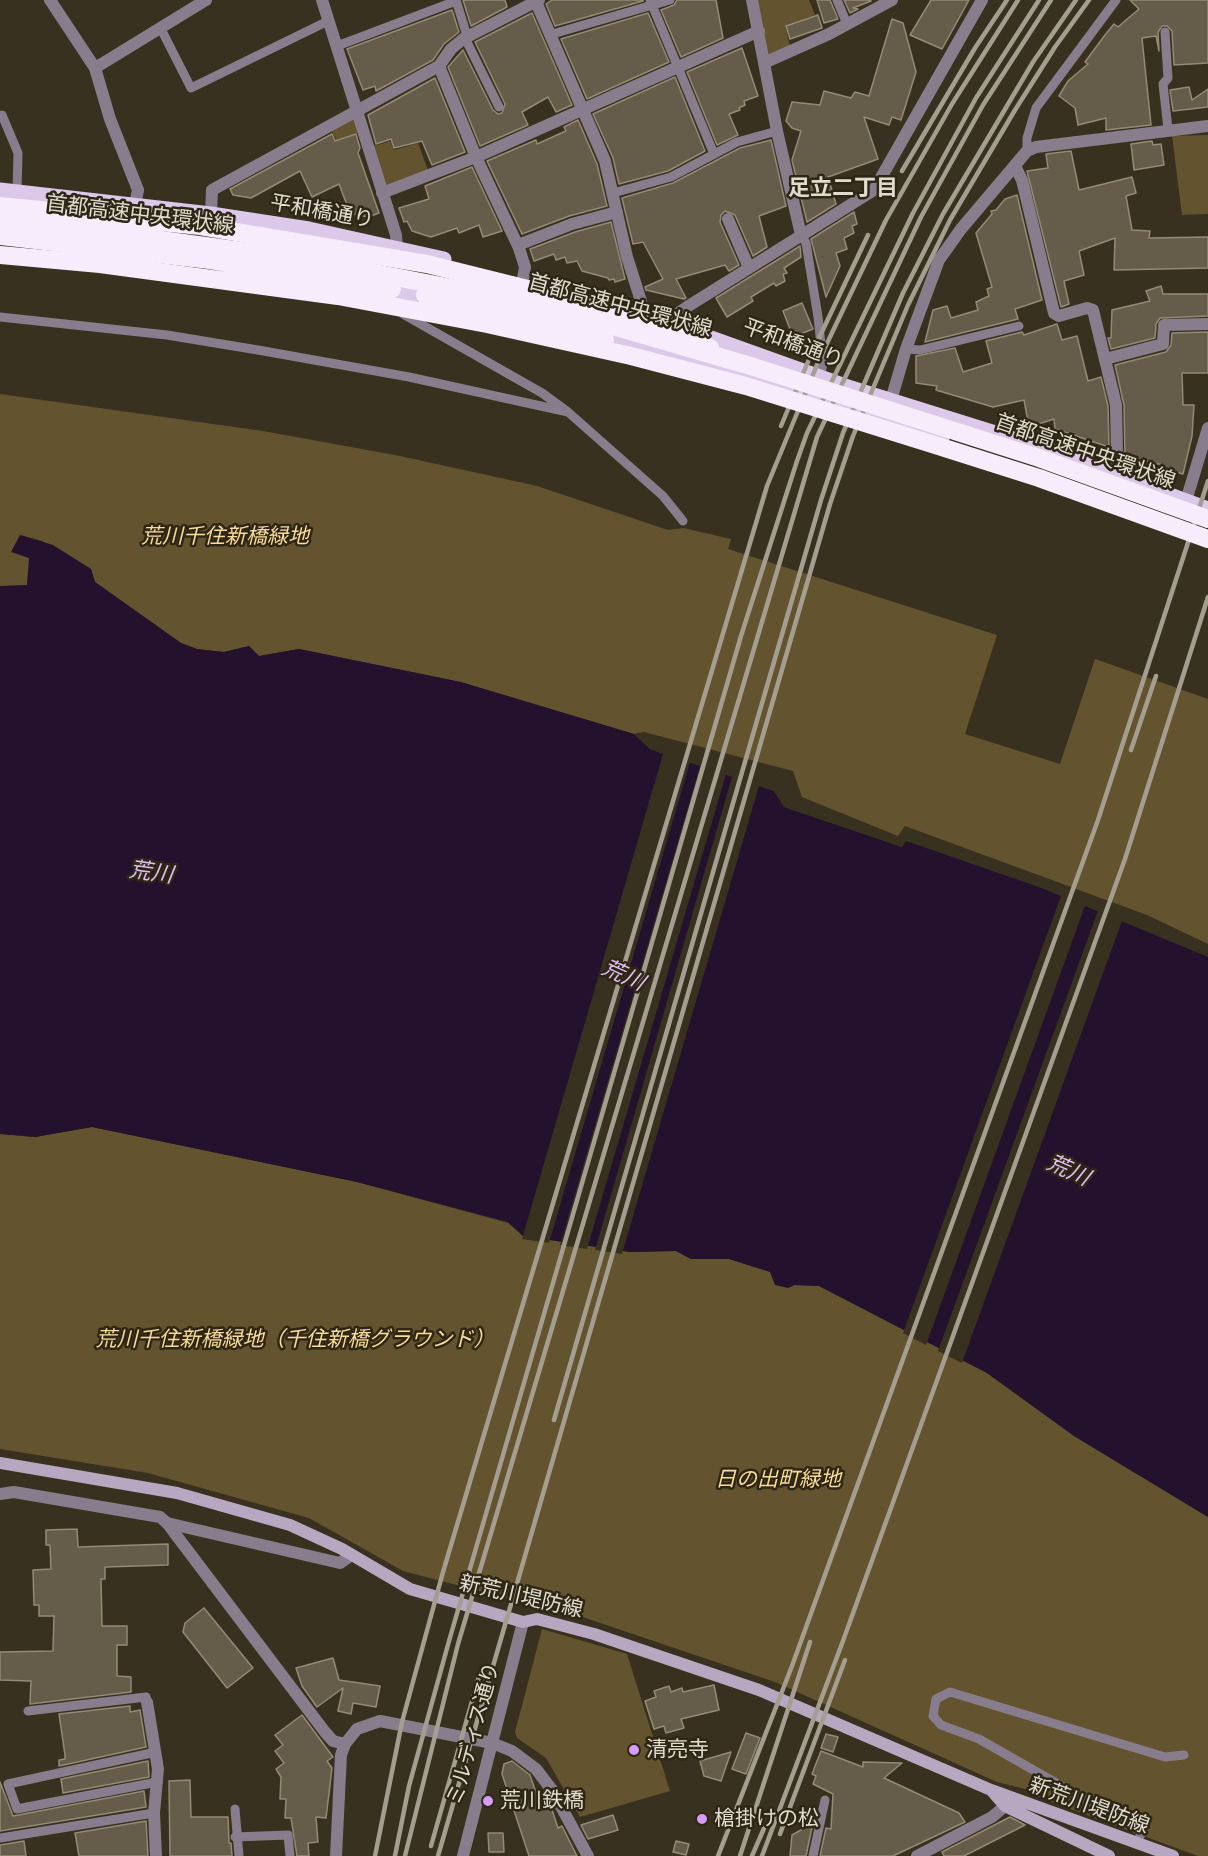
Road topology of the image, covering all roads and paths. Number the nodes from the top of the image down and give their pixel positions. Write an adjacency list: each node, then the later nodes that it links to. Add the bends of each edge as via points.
1 (50, 0): 24 (street)
2 (206, 0): 15 (street)
3 (322, 0): 13 (street)
4 (670, 0): 12 (lane)
5 (752, 0): 16 (street)
6 (837, 0): 14 (lane)
7 (892, 0): 14 (street)
8 (982, 0): 47 (street, via 874,190)
9 (1116, 0): 32 (lane, via 1036,108)
10 (456, 1): 19 (lane); 20 (lane)
11 (538, 1): 18 (street); 19 (street)
12 (651, 3): 18 (lane); 23 (lane)
13 (328, 21): 15 (lane, via 191,88); 20 (street)
14 (848, 24): 21 (street)
15 (161, 29): 24 (street)
16 (759, 31): 21 (street); 23 (street)
17 (1166, 32): 30 (lane, via 1168,78 1163,84)
18 (549, 35): 26 (street)
19 (466, 37): 22 (street); 25 (lane)
20 (337, 46): 27 (street)
21 (766, 62): 31 (street)
22 (439, 66): 27 (street); 34 (street)
23 (678, 66): 26 (street); 33 (lane)
24 (95, 68): 40 (street, via 138,190)
25 (499, 107)
26 (581, 110): 34 (street); 39 (street, via 605,161)
27 (356, 111): 38 (street); 43 (street, via 212,190)
28 (0, 116): 37 (lane, via 18,153)
29 (1208, 126): 30 (street)
30 (1168, 129): 32 (street)
31 (777, 131): 33 (lane, via 737,142); 47 (street)
32 (1027, 151): 35 (street)
33 (714, 154): 39 (lane, via 671,177)
34 (476, 156): 38 (street); 49 (street)
35 (1015, 166): 61 (street, via 944,253); 62 (street, via 1022,180 1054,313 1059,316 1087,308 1093,310)
36 (0, 190): 37 (main road, 平和橋通り)
37 (17, 191): 40 (main road, 平和橋通り)
38 (382, 193): 50 (street)
39 (613, 194): 42 (street)
40 (135, 205): 43 (main road, 平和橋通り)
41 (0, 206): 63 (highway, bridge, via 200,226 427,264 573,300 665,328)
42 (617, 212): 49 (street); 56 (street, via 641,302)
43 (211, 214): 50 (main road, 平和橋通り)
44 (728, 219): 53 (street)
45 (0, 221): 63 (highway, 首都高速中央環状線, bridge, via 203,244 395,277 572,315)
46 (0, 229): 55 (main road, 平和橋通り, via 203,254)
47 (801, 235): 53 (street); 65 (lane, via 806,243 818,317 823,363)
48 (0, 236): 64 (highway, bridge, via 210,260 383,287 563,326)
49 (518, 245): 54 (street, via 525,267)
50 (397, 247): 54 (main road, 平和橋通り)
51 (0, 255): 64 (highway, 首都高速中央環状線, bridge, via 100,264 338,296 487,324)
52 (0, 262): 55 (main road, via 178,281 230,270)
53 (749, 268): 58 (street, via 680,312)
54 (523, 279): 56 (main road, 平和橋通り)
55 (368, 285): 67 (lane, via 366,295 443,334); 74 (main road, 平和橋通り, via 593,334 688,360 1042,470)
56 (637, 312): 58 (main road, 平和橋通り)
57 (0, 317): 67 (lane, via 135,331 258,350 409,377)
58 (674, 324): 65 (main road, 平和橋通り)
59 (1208, 324): 62 (street, via 1164,325 1162,344)
60 (1019, 326): 61 (lane, via 920,350)
61 (906, 349): 66 (street)
62 (1105, 359): 69 (street, via 1116,405)
63 (754, 367): 72 (highway, 首都高速中央環状線, bridge, via 1039,458)
64 (703, 374): 75 (highway, 首都高速中央環状線, bridge, via 1039,478)
65 (820, 378): 66 (main road, 平和橋通り)
66 (891, 400): 69 (main road, 平和橋通り, via 1041,447)
67 (568, 412): 73 (lane, via 663,496)
68 (1208, 428): 70 (street)
69 (1114, 475): 70 (main road, 平和橋通り)
70 (1186, 501): 71 (main road, 平和橋通り)
71 (1208, 509)
72 (1208, 519)
73 (683, 521)
74 (1208, 530)
75 (1208, 539)
76 (0, 1463): 79 (main road, 新荒川堤防線, via 184,1495 305,1531)
77 (0, 1494): 78 (street, via 14,1492 160,1517)
78 (167, 1523): 79 (street, via 340,1563); 84 (street, via 325,1732 333,1741)
79 (350, 1556): 80 (main road, 新荒川堤防線, via 410,1589)
80 (523, 1622): 83 (street, ミルディス通り); 88 (main road, 新荒川堤防線, via 537,1619 594,1634 759,1690)
81 (147, 1702): 82 (lane, via 146,1697); 85 (street)
82 (28, 1711)
83 (492, 1743): 84 (street, via 380,1721 357,1729); 103 (street, ミルディス通り); 104 (street, via 512,1751 536,1769 570,1820)
84 (345, 1744): 102 (street, via 341,1755)
85 (156, 1752): 87 (street); 89 (lane, via 8,1784)
86 (1184, 1755): 97 (lane, via 1165,1757 950,1692 936,1699 933,1716 941,1725 979,1739 1142,1832)
87 (156, 1782): 89 (lane, via 17,1809); 94 (street)
88 (991, 1790): 92 (main road, 新荒川堤防線); 97 (main road, 新荒川堤防線)
89 (12, 1793): 90 (lane)
90 (0, 1796)
91 (825, 1800): 105 (lane)
92 (1005, 1806): 98 (street); 107 (main road, 新荒川堤防線)
93 (235, 1809): 95 (lane)
94 (154, 1813): 96 (lane); 99 (street)
95 (236, 1837): 100 (lane); 101 (lane, via 288,1834)
96 (0, 1838)
97 (1136, 1844): 108 (main road, 新荒川堤防線)
98 (935, 1852): 106 (street)
99 (156, 1856)
100 (239, 1856)
101 (290, 1856)
102 (336, 1856)
103 (463, 1856)
104 (588, 1856)
105 (813, 1856)
106 (916, 1856)
107 (1109, 1856)
108 (1173, 1856)

